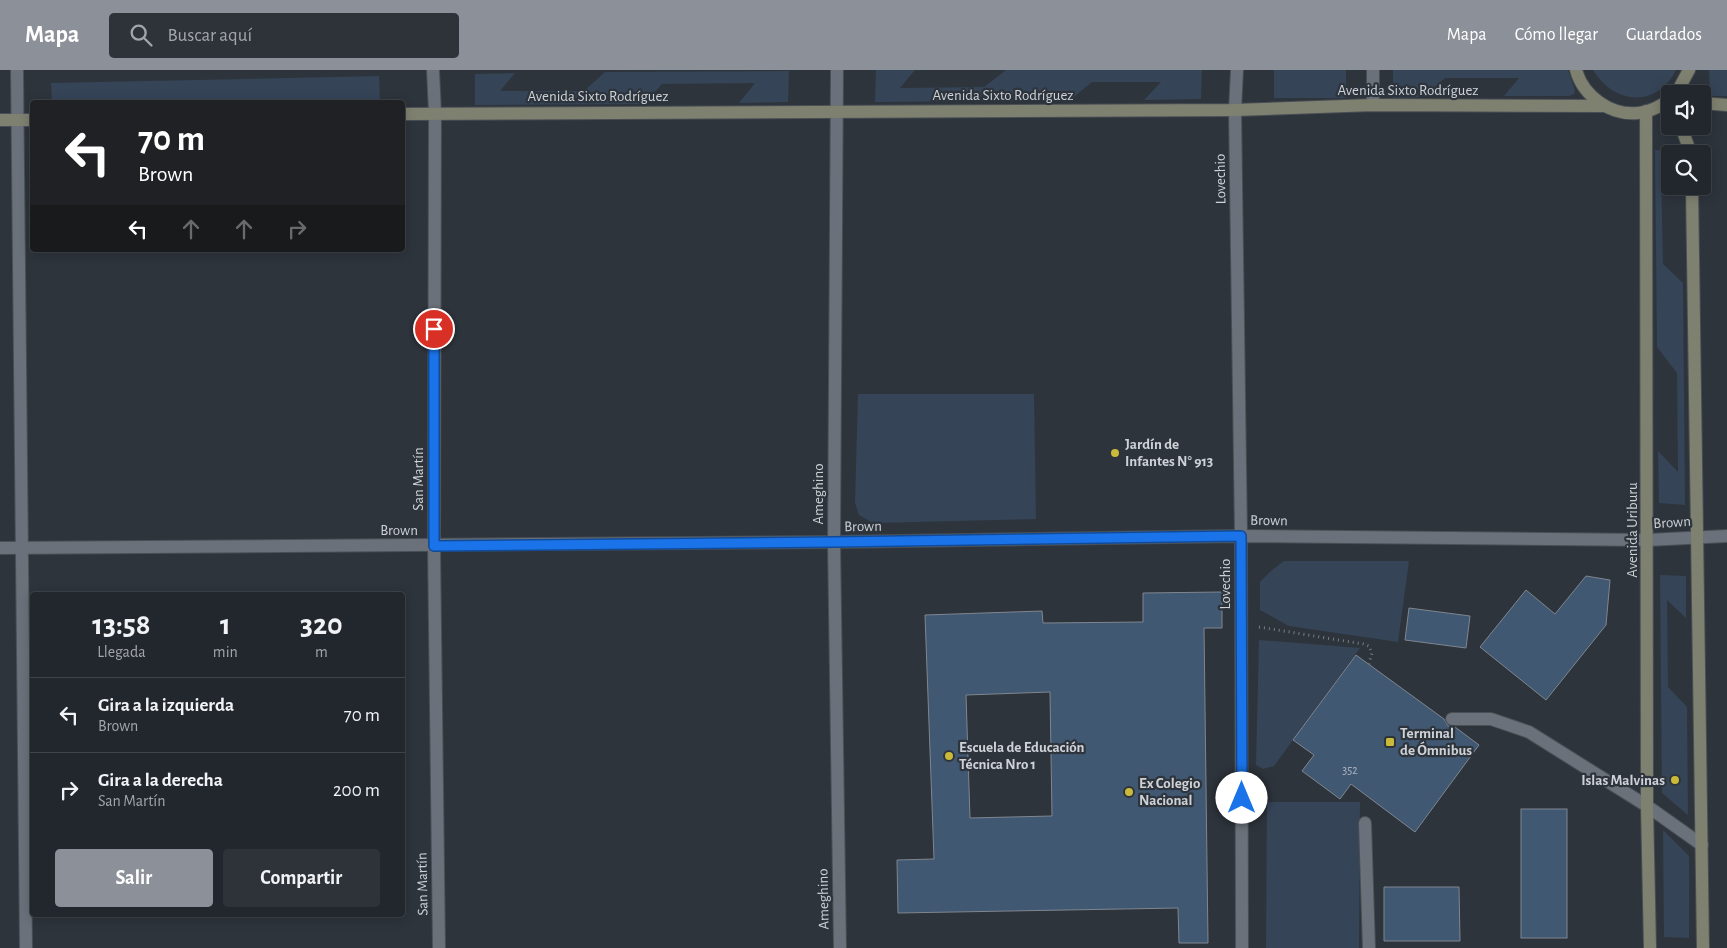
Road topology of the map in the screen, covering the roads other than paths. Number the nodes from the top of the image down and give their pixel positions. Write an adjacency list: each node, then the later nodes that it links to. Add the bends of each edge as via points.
1 (17, 70): 20 (street)
2 (433, 70): 17 (street, San Martín)
3 (837, 70): 16 (street, Ameghino)
4 (1238, 70): 14 (street, Lovechio)
5 (1373, 70): 10 (street)
6 (1576, 70): 13 (main road, via 1590,95)
7 (1689, 70): 8 (main road)
8 (1681, 85)
9 (1711, 104): 12 (main road)
10 (1373, 105): 13 (main road, Avenida Sixto Rodríguez); 14 (main road, Avenida Sixto Rodríguez)
11 (1661, 105): 15 (main road)
12 (1727, 105)
13 (1604, 106): 15 (main road, via 1620,112)
14 (1236, 110): 16 (main road, Avenida Sixto Rodríguez); 23 (street, Lovechio)
15 (1646, 111): 26 (main road, Avenida Uriburu)
16 (836, 112): 17 (main road, Avenida Sixto Rodríguez); 27 (street, Ameghino)
17 (434, 113): 18 (main road, Avenida Sixto Rodríguez); 28 (street, San Martín)
18 (405, 114)
19 (0, 120): 20 (main road)
20 (18, 120): 21 (main road); 29 (street)
21 (30, 120)
22 (1692, 195): 24 (main road)
23 (1241, 536): 26 (street, Brown); 27 (street, Brown); 38 (street, Lovechio)
24 (1698, 536): 25 (street, Brown); 26 (street, Brown); 34 (main road)
25 (1727, 536)
26 (1648, 540): 32 (main road, Avenida Uriburu)
27 (834, 542): 28 (street, Brown); 37 (street, Ameghino)
28 (434, 546): 29 (street, Brown); 36 (street, San Martín)
29 (22, 547): 30 (street, Brown); 35 (street)
30 (0, 548)
31 (1452, 719): 32 (street, via 1491,719 1529,732)
32 (1647, 806): 34 (street); 40 (main road, Avenida Uriburu)
33 (1365, 823): 39 (street)
34 (1702, 845): 41 (main road)
35 (26, 948)
36 (438, 948)
37 (840, 948)
38 (1242, 948)
39 (1369, 948)
40 (1650, 948)
41 (1703, 948)

